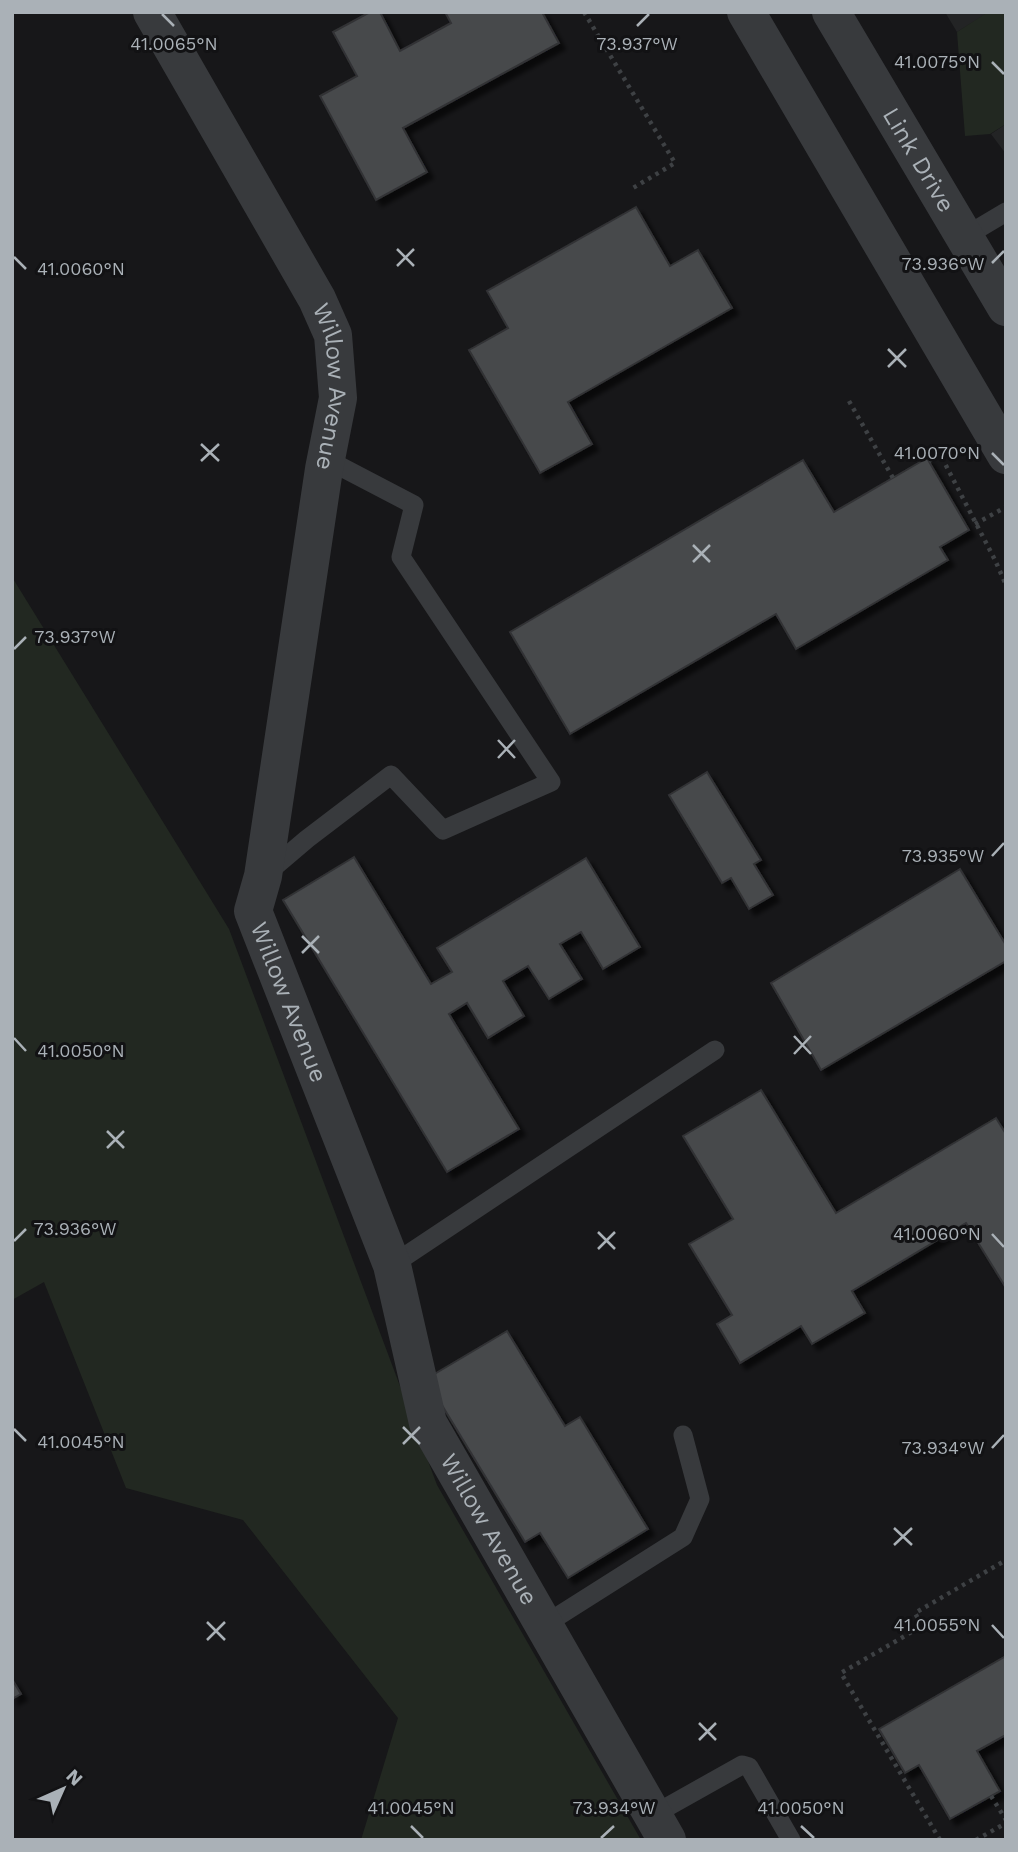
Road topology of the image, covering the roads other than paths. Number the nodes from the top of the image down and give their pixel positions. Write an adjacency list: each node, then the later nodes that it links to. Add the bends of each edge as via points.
1 (152, 12): 8 (street, Willow Avenue, via 317,299 333,335 338,397)
2 (746, 12): 7 (street)
3 (831, 12): 5 (street, Link Drive)
4 (1006, 212): 5 (lane)
5 (964, 237): 6 (street, Link Drive)
6 (1006, 307)
7 (1006, 455)
8 (326, 459): 9 (street, Willow Avenue); 9 (lane, via 414,505 401,557 551,782 443,830 391,775)
9 (263, 876): 11 (street, Willow Avenue, via 253,911)
10 (715, 1050): 11 (lane)
11 (393, 1265): 13 (street, Willow Avenue, via 428,1423)
12 (683, 1435): 13 (lane, via 701,1499 683,1537)
13 (544, 1625): 14 (street, Willow Avenue)
14 (660, 1827): 15 (lane, via 742,1765 750,1767)
15 (791, 1840)

